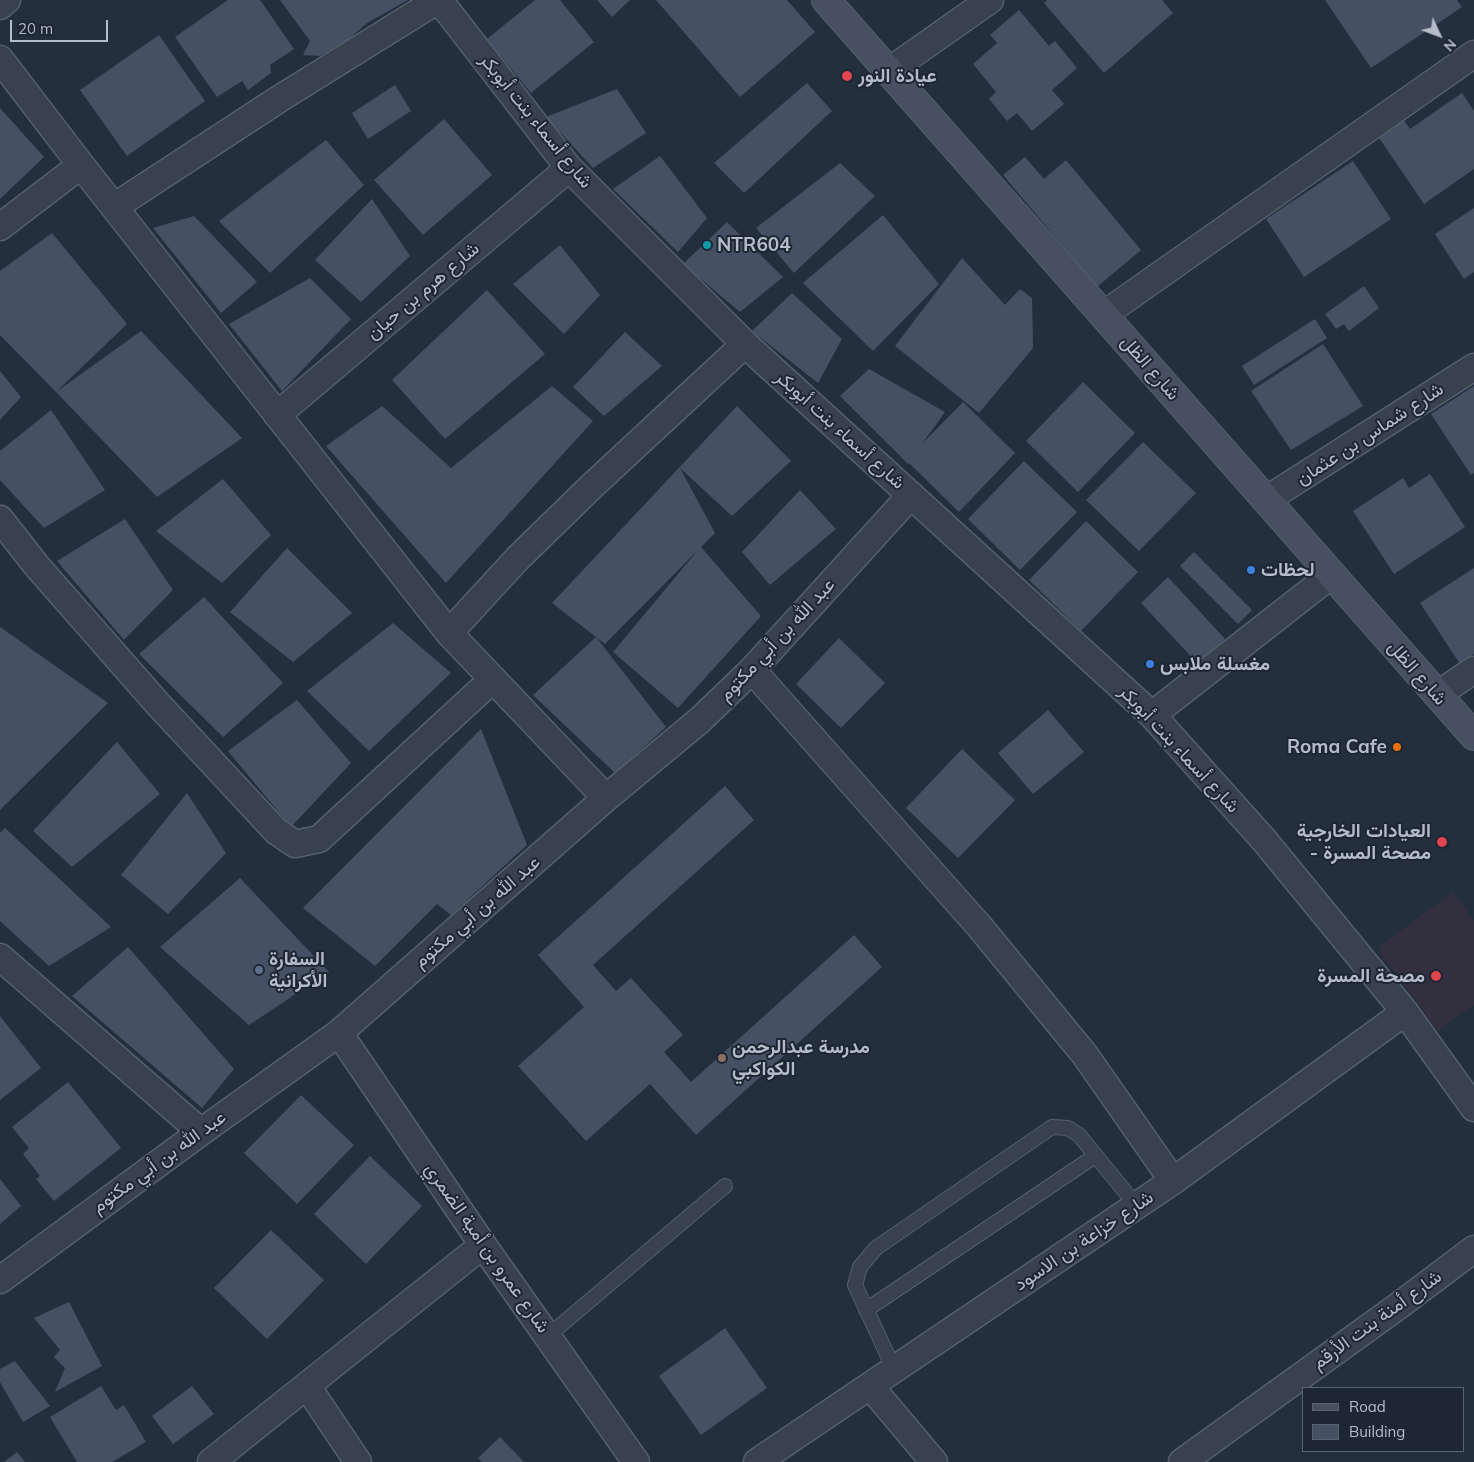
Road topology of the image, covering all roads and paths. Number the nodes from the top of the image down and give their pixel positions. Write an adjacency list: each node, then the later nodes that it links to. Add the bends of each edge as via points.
1 (7, 0): 5 (street)
2 (439, 0): 10 (street, شارع أسماء بنت أبوبكر); 11 (street)
3 (826, 0): 8 (street, شارع الظل)
4 (990, 0): 8 (street)
5 (0, 6)
6 (1474, 54): 13 (street)
7 (0, 59): 9 (street)
8 (889, 71): 13 (street, شارع الظل)
9 (81, 165): 11 (street); 12 (street)
10 (569, 168): 14 (street, شارع أسماء بنت أبوبكر); 16 (street, شارع هرم بن حيان)
11 (114, 207): 16 (street)
12 (0, 227)
13 (1103, 315): 18 (street, شارع الظل)
14 (745, 344): 17 (street, شارع أسماء بنت أبوبكر); 21 (street, via 593,485)
15 (1474, 366): 18 (street, شارع شماس بن عثمان)
16 (277, 415): 21 (street)
17 (911, 495): 22 (street, عبد الله بن أبي مكتوم); 26 (street, شارع أسماء بنت أبوبكر)
18 (1266, 500): 20 (street, شارع الظل)
19 (0, 519): 24 (street, via 36,566 157,703 276,831 295,844 318,839)
20 (1332, 575): 25 (street, شارع الظل); 26 (street)
21 (449, 632): 24 (street)
22 (752, 670): 28 (street, عبد الله بن أبي مكتوم, via 700,720); 35 (street, via 986,935 1085,1055)
23 (1474, 670): 25 (street)
24 (493, 680): 28 (street)
25 (1437, 695): 27 (street, شارع الظل)
26 (1152, 715): 30 (street, شارع أسماء بنت أبوبكر, via 1264,840)
27 (1474, 736)
28 (606, 798): 31 (street, عبد الله بن أبي مكتوم)
29 (0, 958): 33 (street)
30 (1405, 1012): 32 (street, شارع أسماء بنت أبوبكر); 35 (street, شارع خزاعة بن الاسود)
31 (339, 1033): 33 (street, عبد الله بن أبي مكتوم); 38 (street, شارع عمرو بن أمية الضمري)
32 (1474, 1108)
33 (201, 1132): 40 (street, عبد الله بن أبي مكتوم)
34 (1095, 1156): 37 (lane); 41 (lane); 41 (lane, via 1079,1135 1068,1128 1052,1127 876,1248 860,1267 855,1285)
35 (1173, 1181): 37 (street, شارع خزاعة بن الاسود)
36 (725, 1186): 42 (lane)
37 (1136, 1206): 43 (street, شارع خزاعة بن الاسود)
38 (483, 1245): 42 (street, شارع عمرو بن أمية الضمري); 44 (street)
39 (1474, 1249): 51 (street, شارع أمنة بنت الأرقم)
40 (0, 1280)
41 (866, 1310): 43 (lane)
42 (548, 1336): 48 (street, شارع عمرو بن أمية الضمري)
43 (894, 1370): 45 (street, شارع خزاعة بن الاسود)
44 (307, 1386): 46 (street); 47 (street)
45 (870, 1386): 49 (street, شارع خزاعة بن الاسود); 50 (street)
46 (211, 1462)
47 (358, 1462)
48 (636, 1462)
49 (757, 1462)
50 (934, 1462)
51 (1182, 1462)

